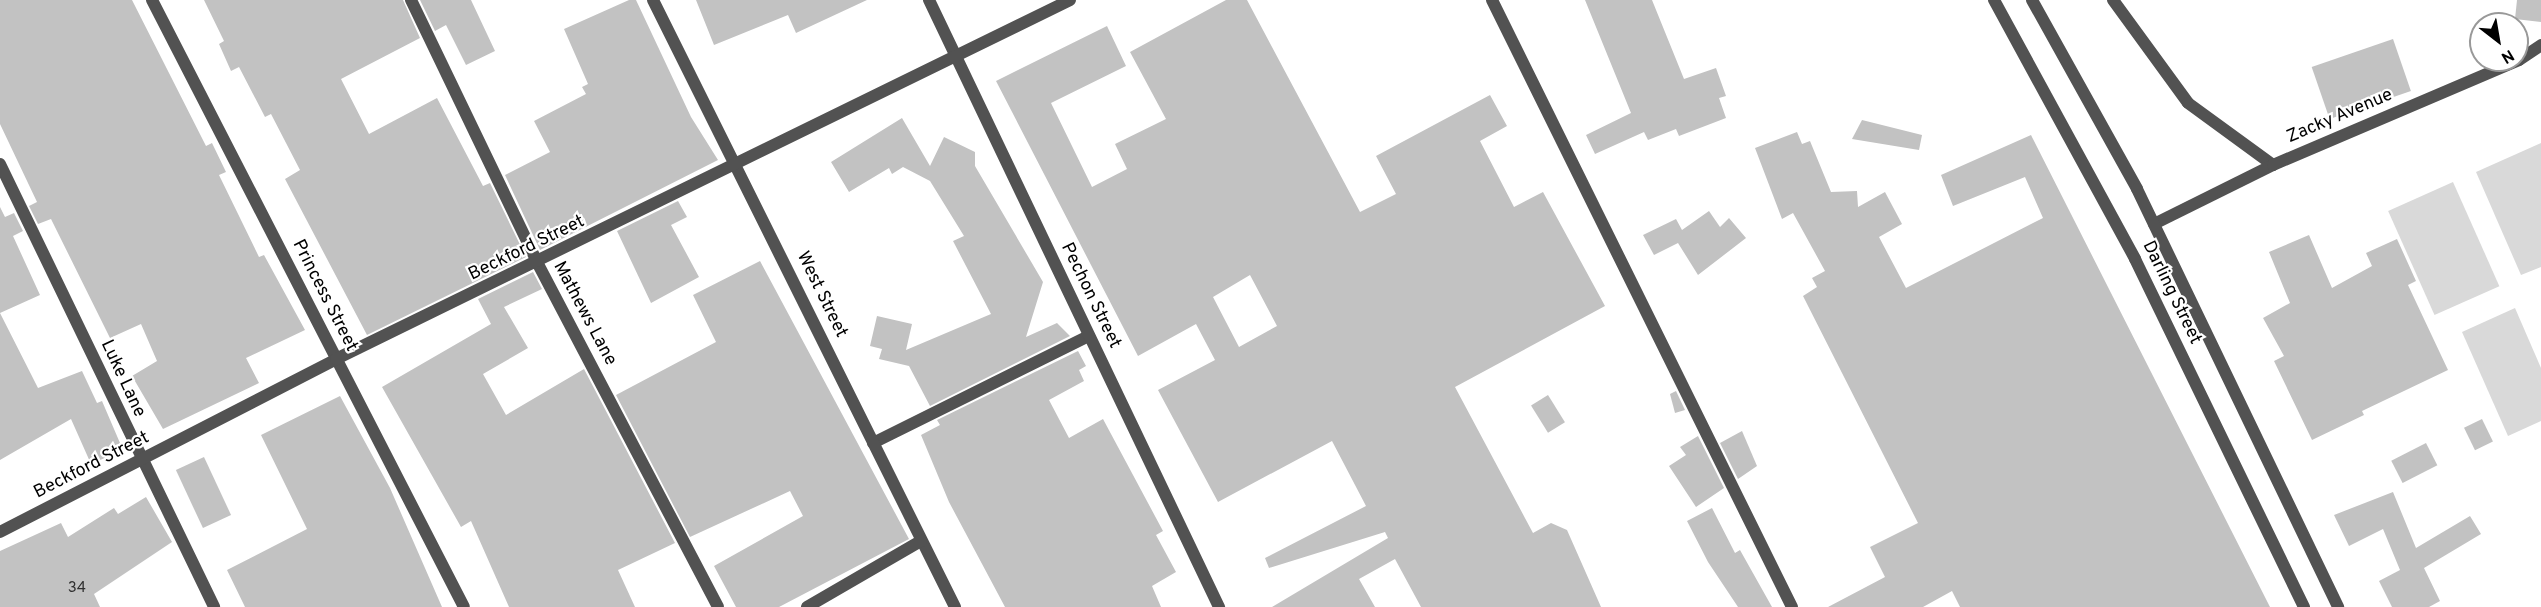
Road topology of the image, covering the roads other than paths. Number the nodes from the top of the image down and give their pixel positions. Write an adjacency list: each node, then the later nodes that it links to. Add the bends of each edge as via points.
1 (152, 0): 18 (street, Princess Street)
2 (411, 0): 16 (street, Mathews Lane)
3 (653, 0): 14 (street, West Street)
4 (929, 0): 11 (street, Pechon Street)
5 (1070, 0): 11 (street, Beckford Street)
6 (1491, 0): 29 (street)
7 (1994, 0): 30 (street, Darling Street, via 2135,259)
8 (2032, 0): 15 (street, Darling Street)
9 (2113, 0): 13 (street, via 2188,103)
10 (2541, 45): 13 (street, Zacky Avenue, via 2519,60)
11 (956, 57): 14 (street, Beckford Street); 17 (street, Pechon Street)
12 (0, 164): 20 (street, Luke Lane)
13 (2273, 165): 15 (street, Zacky Avenue)
14 (738, 166): 16 (street, Beckford Street); 19 (street, West Street)
15 (2154, 224): 31 (street, Darling Street)
16 (538, 264): 18 (street, Beckford Street); 25 (street, Mathews Lane)
17 (1089, 336): 19 (street); 28 (street, Pechon Street)
18 (336, 359): 20 (street, Beckford Street); 24 (street, Princess Street)
19 (873, 443): 22 (street, West Street)
20 (142, 462): 21 (street, Beckford Street); 23 (street, Luke Lane)
21 (0, 532)
22 (921, 541): 26 (street); 27 (street, West Street)
23 (214, 607)
24 (464, 607)
25 (718, 607)
26 (807, 607)
27 (955, 607)
28 (1219, 607)
29 (1792, 607)
30 (2304, 607)
31 (2338, 607)

